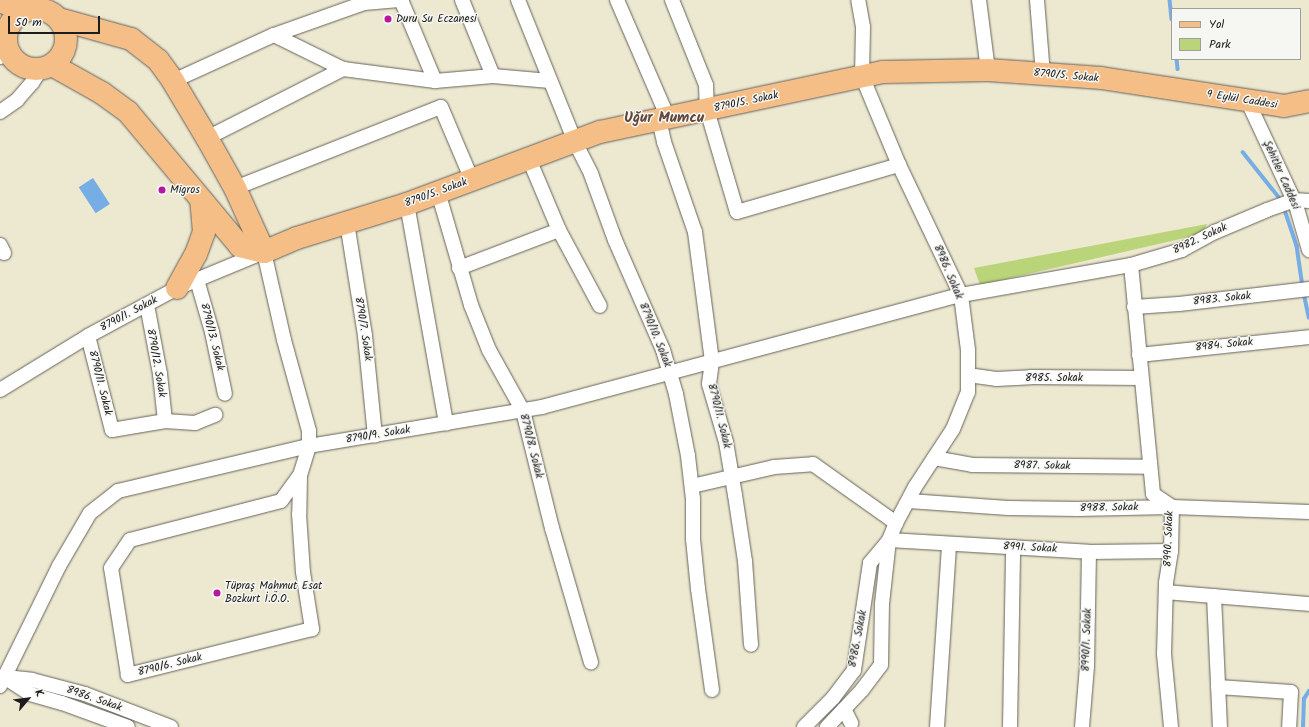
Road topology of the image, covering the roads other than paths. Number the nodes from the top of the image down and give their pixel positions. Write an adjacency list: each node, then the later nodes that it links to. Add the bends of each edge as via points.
1 (402, 0): 10 (street); 22 (street)
2 (462, 0): 19 (street)
3 (617, 0): 29 (street, 8790/11. Sokak)
4 (672, 0): 27 (street, via 706,85)
5 (858, 0): 20 (street, 8986. Sokak, via 863,27)
6 (979, 0): 17 (street)
7 (1036, 0): 18 (street)
8 (0, 1): 11 (main road)
9 (519, 1): 23 (street, 8790/10. Sokak)
10 (362, 2): 13 (street)
11 (26, 10): 12 (main road, via 44,10); 14 (main road, via 10,22)
12 (59, 20): 15 (main road, via 65,33 65,48 58,61); 21 (main road, via 131,39 158,60)
13 (274, 35): 16 (street); 21 (street)
14 (3, 46): 15 (main road, via 16,62 32,70)
15 (46, 67): 28 (street, via 17,100); 37 (main road, via 102,93 128,112)
16 (343, 69): 22 (street); 30 (street)
17 (988, 70): 18 (main road, 8790/5. Sokak); 20 (main road, 8790/5. Sokak, via 882,72)
18 (1043, 74): 24 (main road, 8790/5. Sokak, via 1101,78)
19 (493, 76): 22 (street); 23 (street)
20 (862, 76): 27 (main road, 8790/5. Sokak); 33 (street, 8986. Sokak)
21 (173, 81): 30 (main road)
22 (435, 81)
23 (550, 81): 31 (street, 8790/10. Sokak)
24 (1199, 93): 26 (main road, 9 Eylül Caddesi)
25 (1309, 101): 26 (main road, 9 Eylül Caddesi, via 1284,106)
26 (1248, 102): 38 (street, Şehitler Caddesi)
27 (707, 110): 29 (main road, 8790/5. Sokak); 33 (street, via 737,212)
28 (0, 112)
29 (663, 119): 31 (main road, 8790/5. Sokak, via 600,132); 57 (street, 8790/11. Sokak, via 664,142 695,232)
30 (207, 138): 35 (main road)
31 (575, 142): 32 (main road, 8790/5. Sokak); 58 (street, 8790/10. Sokak, via 591,174 615,240 663,350)
32 (529, 159): 34 (main road, 8790/5. Sokak); 42 (street)
33 (899, 165): 50 (street, 8986. Sokak)
34 (472, 180): 35 (street, via 441,107); 36 (main road, 8790/5. Sokak)
35 (235, 188): 44 (main road)
36 (438, 192): 40 (main road, 8790/5. Sokak); 46 (street, 8790/8. Sokak)
37 (201, 200): 44 (main road, via 240,246); 48 (main road, via 204,232 196,254)
38 (1294, 200): 39 (street); 43 (street, Şehitler Caddesi); 45 (street, 8982. Sokak, via 1215,232 1182,250)
39 (1309, 201)
40 (407, 204): 41 (main road, 8790/5. Sokak); 66 (street)
41 (346, 223): 44 (main road, 8790/5. Sokak, via 297,238); 67 (street, 8790/7. Sokak, via 365,336)
42 (559, 230): 46 (street); 52 (street)
43 (1309, 250)
44 (264, 252): 47 (street, 8790/1. Sokak); 68 (street, via 282,333 309,431)
45 (1131, 266): 50 (street, 8982. Sokak); 53 (street, 8990. Sokak)
46 (459, 268): 63 (street, 8790/8. Sokak, via 489,350)
47 (198, 280): 48 (street, 8790/1. Sokak); 62 (street, 8790/13. Sokak)
48 (177, 288): 51 (street, 8790/1. Sokak)
49 (1302, 290): 53 (street, 8983. Sokak)
50 (960, 295): 57 (street, 8982. Sokak); 59 (street, 8986. Sokak, via 968,350)
51 (147, 305): 54 (street, 8790/1. Sokak); 65 (street, 8790/12. Sokak, via 160,374)
52 (600, 306)
53 (1134, 307): 56 (street, 8990. Sokak)
54 (88, 336): 61 (street, 8790/1. Sokak); 65 (street, 8790/11. Sokak, via 112,430)
55 (1307, 337): 56 (street, 8984. Sokak)
56 (1139, 355): 60 (street, 8990. Sokak)
57 (712, 362): 58 (street, 8790/9. Sokak); 72 (street, 8790/11. Sokak, via 709,384 726,442)
58 (670, 373): 63 (street, 8790/9. Sokak); 73 (street, 8790/10. Sokak)
59 (968, 375): 60 (street, 8985. Sokak, via 996,379); 69 (street, 8986. Sokak, via 968,392 953,429)
60 (1141, 378): 70 (street, 8990. Sokak)
61 (0, 390)
62 (226, 394)
63 (523, 411): 66 (street, 8790/9. Sokak); 87 (street, 8790/8. Sokak, via 552,528)
64 (215, 415): 65 (street, via 195,423)
65 (165, 422)
66 (446, 424): 67 (street, 8790/9. Sokak)
67 (375, 436): 68 (street, 8790/9. Sokak)
68 (309, 446): 71 (street, 8790/6. Sokak); 88 (street, 8790/9. Sokak, via 118,491 90,513 59,566)
69 (934, 458): 70 (street, 8987. Sokak, via 972,465); 74 (street, 8986. Sokak)
70 (1150, 467): 75 (street, 8990. Sokak, via 1153,494)
71 (300, 475): 71 (street, 8790/6. Sokak, via 299,514 303,572 312,629 128,675 111,568 130,540 281,501)
72 (732, 476): 73 (street); 77 (street, via 774,467 813,464); 86 (street, 8790/11. Sokak, via 745,561)
73 (692, 486): 90 (street, 8790/10. Sokak, via 693,539)
74 (909, 501): 75 (street, 8988. Sokak, via 1008,508); 77 (street, 8986. Sokak)
75 (1172, 507): 76 (street, 8988. Sokak); 81 (street, 8990. Sokak)
76 (1309, 512)
77 (896, 523): 78 (street, 8986. Sokak)
78 (889, 540): 79 (street, 8991. Sokak); 91 (street, 8986. Sokak, via 882,604 881,665); 95 (street, 8986. Sokak, via 870,563 854,670 833,698)
79 (949, 544): 80 (street, 8991. Sokak); 97 (street)
80 (1013, 547): 82 (street, 8991. Sokak); 98 (street)
81 (1171, 551): 82 (street, 8991. Sokak); 83 (street, 8990. Sokak)
82 (1089, 552): 99 (street, 8990/1. Sokak, via 1087,666)
83 (1166, 592): 84 (street); 100 (street, 8990. Sokak, via 1164,654)
84 (1214, 596): 85 (street); 89 (street)
85 (1309, 604)
86 (751, 645)
87 (591, 662)
88 (2, 682): 93 (street, 8986. Sokak); 94 (street, 8986. Sokak, via 32,680 85,694)
89 (1218, 687): 101 (street); 102 (street, via 1291,692)
90 (712, 690)
91 (844, 710): 92 (street); 96 (street, 8986. Sokak)
92 (851, 723)
93 (128, 727)
94 (171, 727)
95 (804, 727)
96 (827, 727)
97 (937, 727)
98 (1010, 727)
99 (1082, 727)
100 (1171, 727)
101 (1220, 727)
102 (1288, 727)

